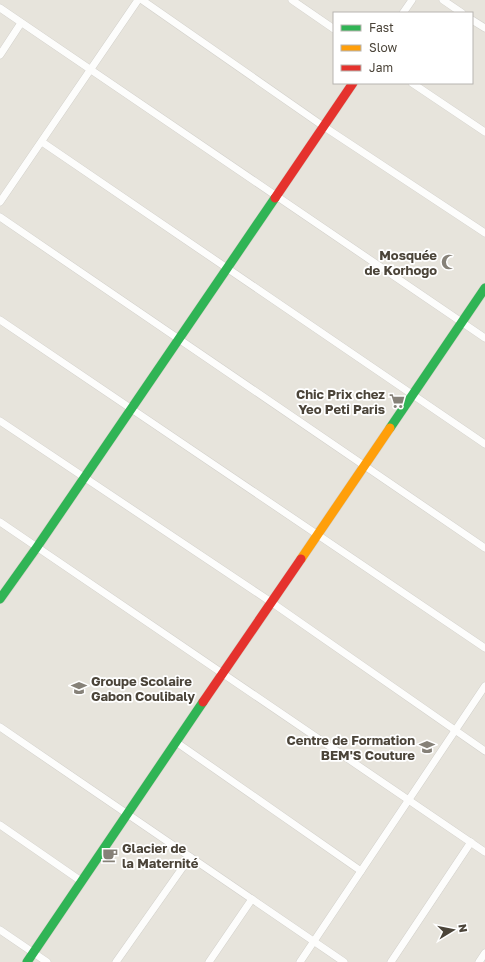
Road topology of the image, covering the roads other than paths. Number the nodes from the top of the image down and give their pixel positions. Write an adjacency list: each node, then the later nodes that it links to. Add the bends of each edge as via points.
1 (138, 0): 14 (street)
2 (142, 0): 17 (street)
3 (292, 0): 12 (street)
4 (412, 0): 7 (street)
5 (443, 0): 8 (street)
6 (0, 8): 10 (street)
7 (404, 12)
8 (461, 12)
9 (473, 21): 11 (street)
10 (21, 23): 13 (street); 14 (street)
11 (485, 28)
12 (333, 29)
13 (0, 54)
14 (90, 70): 19 (street); 20 (street)
15 (352, 84): 17 (street)
16 (413, 84): 18 (street)
17 (323, 126): 20 (street); 23 (street)
18 (485, 132)
19 (42, 142): 21 (street); 24 (street)
20 (275, 196): 24 (street); 27 (street)
21 (0, 202)
22 (0, 217): 28 (street)
23 (485, 233)
24 (228, 268): 28 (street); 30 (street)
25 (485, 288): 27 (street)
26 (0, 320): 31 (street)
27 (462, 322): 29 (street); 30 (street)
28 (180, 338): 31 (street); 34 (street)
29 (485, 338)
30 (413, 394): 33 (street); 34 (street)
31 (131, 409): 35 (street); 37 (street)
32 (0, 421): 35 (street)
33 (485, 444)
34 (364, 465): 37 (street); 39 (street)
35 (84, 478): 38 (street); 41 (street)
36 (0, 522): 38 (street)
37 (317, 535): 41 (street); 42 (street)
38 (37, 548): 40 (street); 43 (street)
39 (485, 548)
40 (0, 599)
41 (271, 602): 43 (street); 46 (street)
42 (485, 648)
43 (222, 673): 47 (street); 49 (street)
44 (485, 686): 46 (street)
45 (0, 727): 50 (street)
46 (455, 730): 48 (street); 49 (street)
47 (176, 742): 50 (street); 55 (street)
48 (485, 751)
49 (410, 800): 52 (street); 55 (street)
50 (127, 813): 54 (street); 56 (street)
51 (0, 826): 56 (street)
52 (471, 842): 53 (street); 68 (street)
53 (485, 852)
54 (190, 857): 57 (street); 64 (street)
55 (361, 871): 59 (street)
56 (81, 881): 60 (street)
57 (252, 899): 59 (street); 65 (street)
58 (0, 930): 60 (street)
59 (314, 941): 66 (street); 67 (street)
60 (33, 953): 62 (street); 63 (street)
61 (485, 954): 69 (street)
62 (27, 962)
63 (47, 962)
64 (116, 962)
65 (209, 962)
66 (300, 962)
67 (344, 962)
68 (391, 962)
69 (479, 962)

